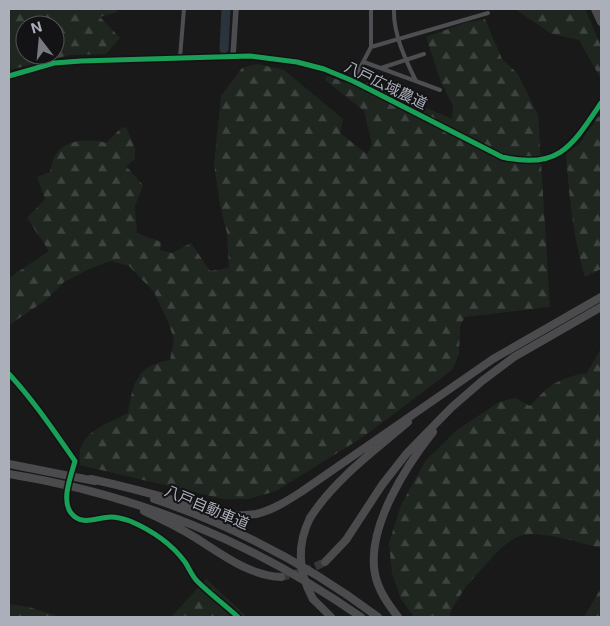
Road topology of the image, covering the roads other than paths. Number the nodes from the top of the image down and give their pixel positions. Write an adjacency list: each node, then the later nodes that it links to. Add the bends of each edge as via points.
1 (184, 9): 12 (street)
2 (236, 9): 11 (street)
3 (371, 9): 9 (street)
4 (394, 9): 8 (street)
5 (595, 9): 7 (highway)
6 (488, 13): 8 (street)
7 (601, 22)
8 (400, 40): 9 (street); 13 (street)
9 (372, 47): 14 (street)
10 (424, 54): 13 (street)
11 (232, 56): 12 (street, 八戸広域農道); 17 (street, 八戸広域農道, via 297,62)
12 (180, 57): 16 (street, 八戸広域農道, via 54,63)
13 (405, 60): 15 (street); 18 (street)
14 (364, 62): 15 (street); 17 (street)
15 (381, 68): 18 (street)
16 (9, 76)
17 (353, 81): 20 (street, 八戸広域農道, via 502,157 522,162 548,158 571,144)
18 (416, 81): 19 (street)
19 (440, 90)
20 (601, 103)
21 (601, 297): 24 (highway, via 511,348)
22 (601, 307): 25 (highway, via 514,357)
23 (9, 374): 26 (street, via 43,414)
24 (463, 380): 29 (highway, via 288,500 258,513 227,514); 35 (highway, bridge, via 352,471 310,518 302,537 303,576 313,599)
25 (466, 395): 32 (highway, via 407,453 346,540); 38 (highway, via 414,456 396,486 378,531 373,554 375,576)
26 (75, 461)
27 (9, 464): 29 (highway, 八戸自動車道)
28 (9, 474): 30 (highway, 八戸自動車道)
29 (91, 479): 37 (highway, 八戸自動車道, via 190,512 251,540 320,578)
30 (91, 491): 33 (highway, via 167,522 243,567); 36 (highway, 八戸自動車道, via 174,517 257,553 313,584)
31 (67, 493): 34 (street, via 68,507 79,520 120,518 159,537 185,562 196,580)
32 (325, 562)
33 (281, 576)
34 (238, 617)
35 (331, 617)
36 (361, 617)
37 (378, 617)
38 (398, 617)

